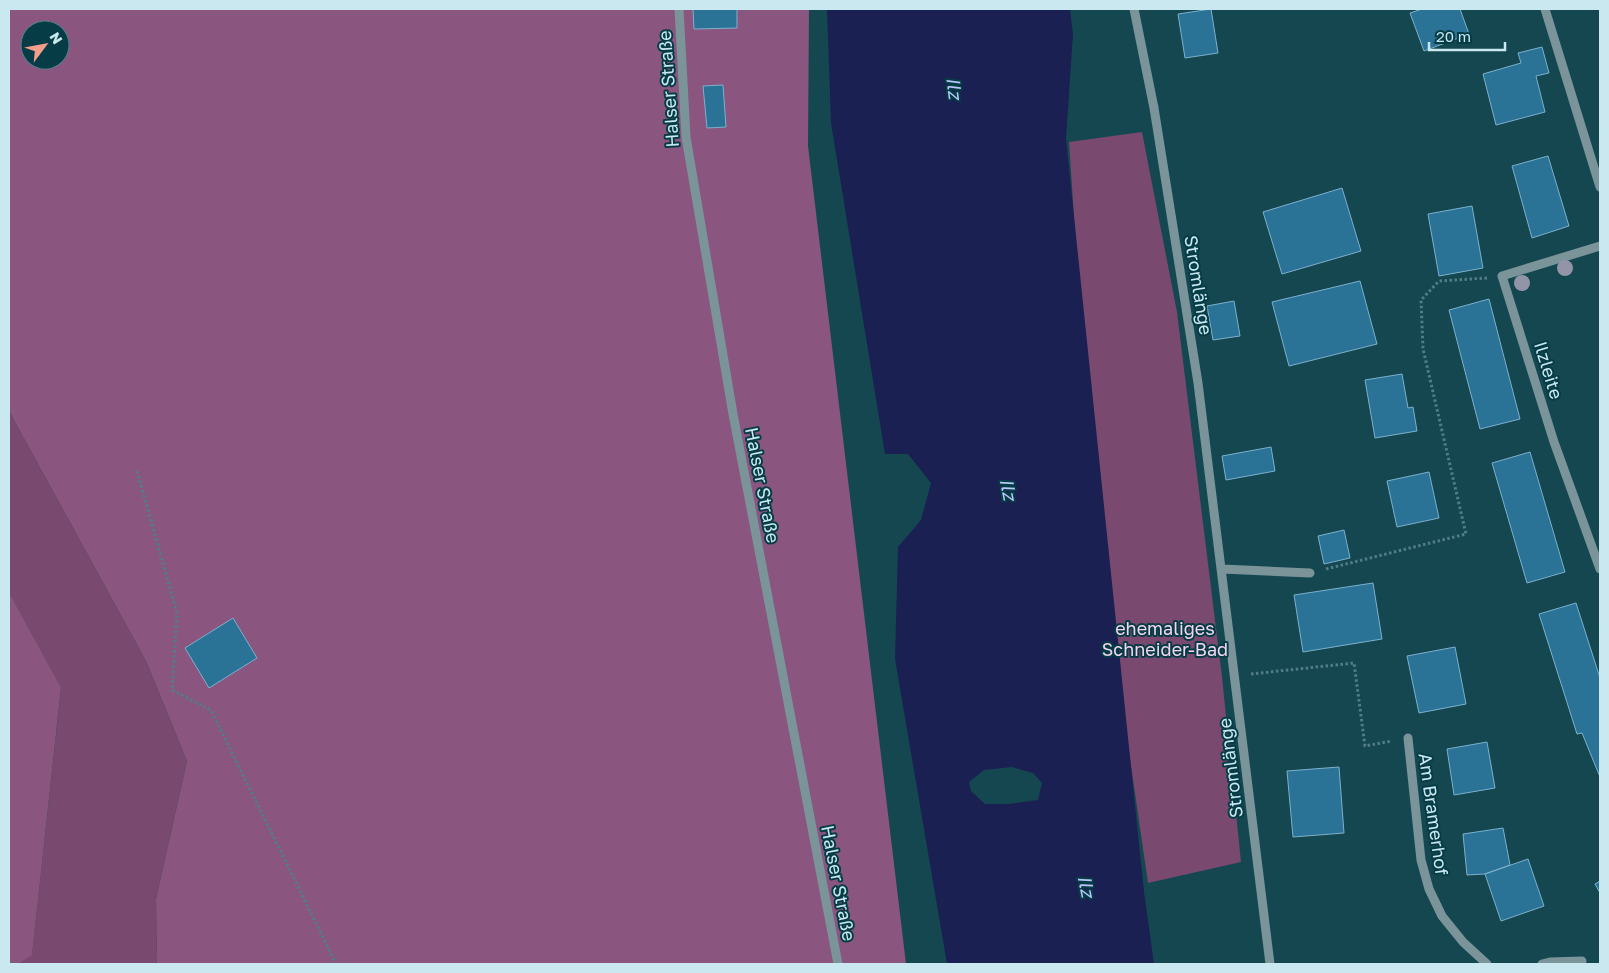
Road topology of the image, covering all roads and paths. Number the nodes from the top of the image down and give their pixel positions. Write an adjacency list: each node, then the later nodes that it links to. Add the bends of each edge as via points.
1 (679, 9): 15 (street, Halser Straße, via 686,137 733,414)
2 (1134, 9): 8 (street, Stromlänge, via 1154,108 1198,383)
3 (1545, 9): 4 (street)
4 (1600, 187)
5 (1600, 246): 6 (street)
6 (1502, 276): 9 (street, Ilzleite, via 1554,442); 10 (path, via 1439,281 1422,300 1423,349 1466,534)
7 (137, 471): 14 (path, via 177,613 172,690 211,710)
8 (1222, 569): 10 (street); 11 (street, Stromlänge)
9 (1600, 569)
10 (1310, 573)
11 (1236, 676): 12 (path, via 1354,663 1365,746); 16 (street, Stromlänge)
12 (1408, 738): 17 (street, Am Bramerhof, via 1420,860 1429,889 1442,916)
13 (1582, 961): 18 (street)
14 (336, 964)
15 (838, 964)
16 (1270, 964)
17 (1487, 964)
18 (1542, 964)

